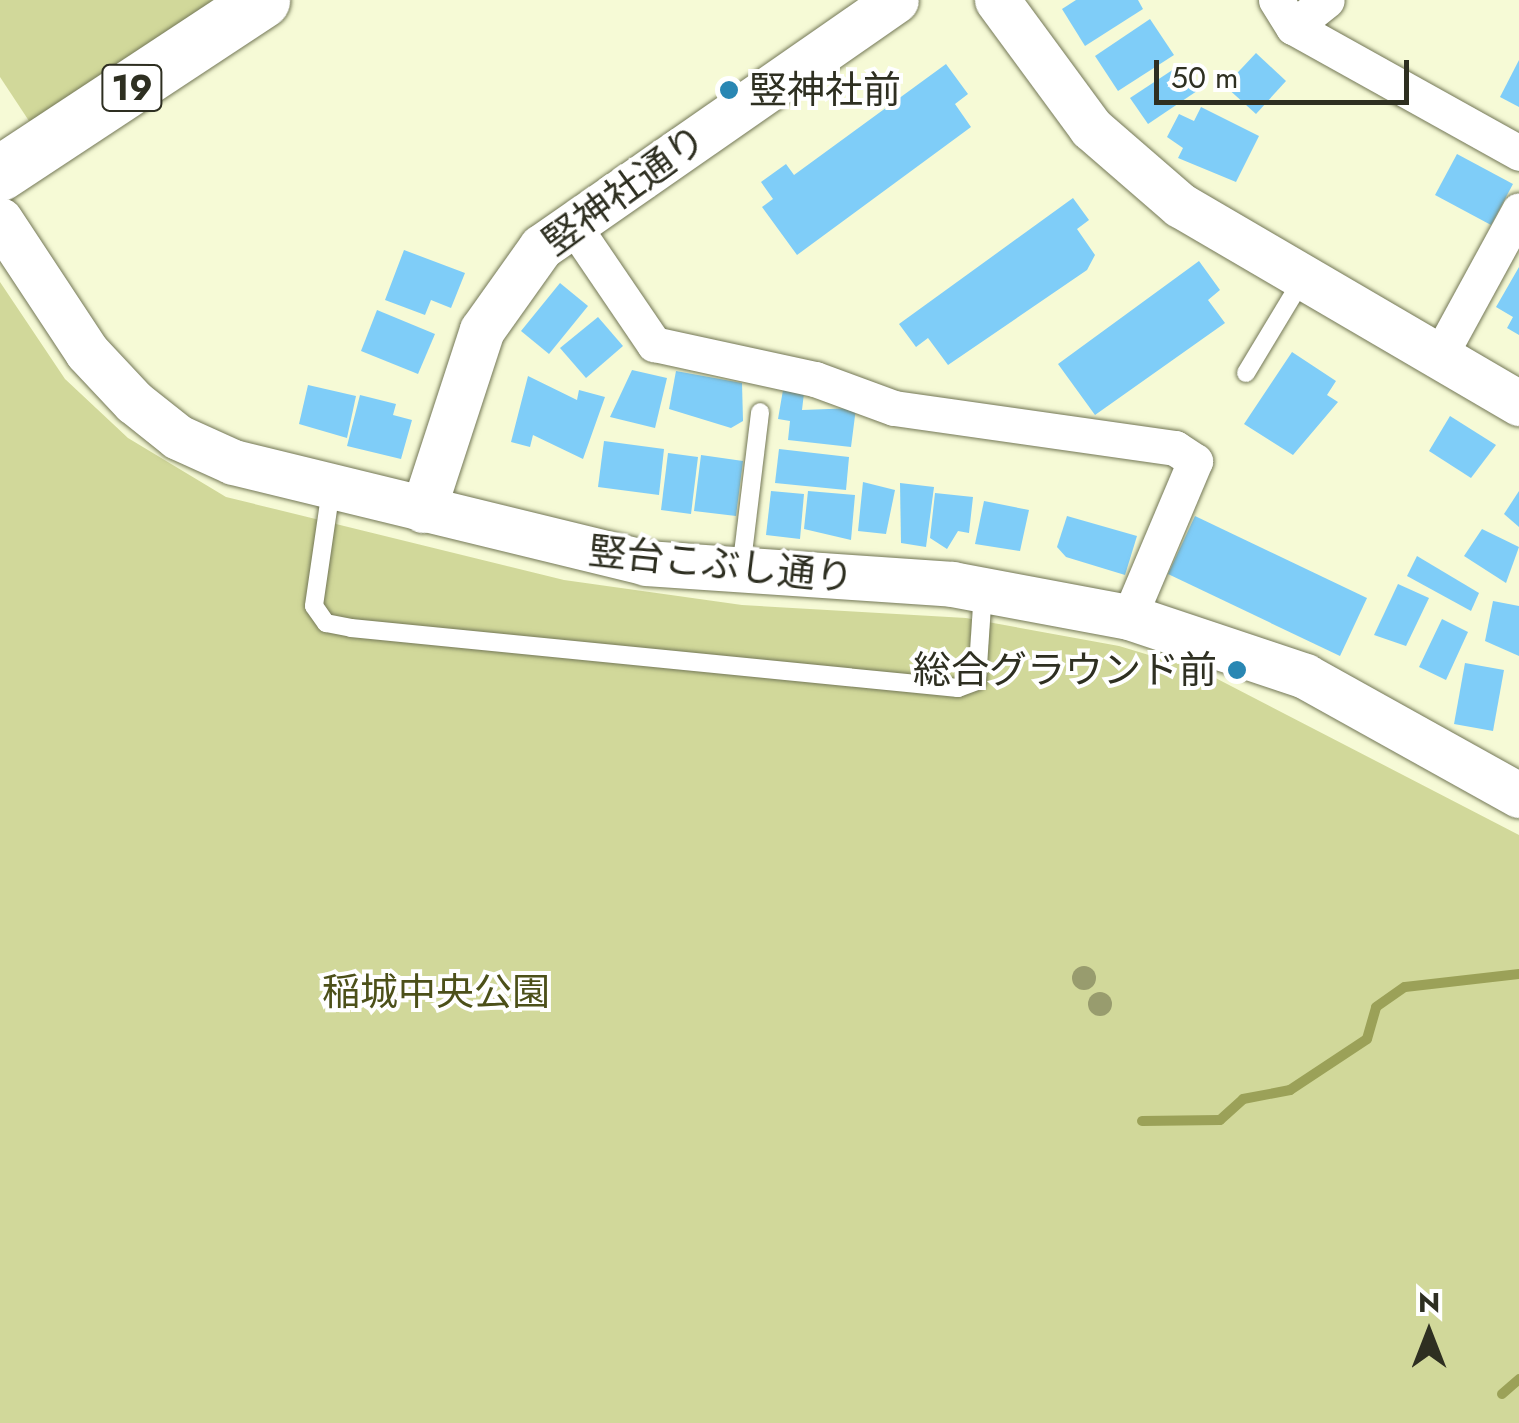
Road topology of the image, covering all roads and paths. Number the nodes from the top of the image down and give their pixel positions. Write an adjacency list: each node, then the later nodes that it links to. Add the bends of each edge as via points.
1 (262, 0): 7 (main road, 19)
2 (896, 0): 10 (street, 竪神社通り)
3 (996, 0): 11 (street, via 1091,128 1180,205)
4 (1327, 0): 5 (street)
5 (1285, 14): 6 (street)
6 (1519, 153)
7 (0, 173)
8 (1519, 210): 12 (street)
9 (0, 220): 16 (street, 竪台こぶし通り, via 87,352 134,402 178,437 233,462)
10 (571, 222): 17 (street, 竪神社通り, via 513,279 482,330); 20 (street, via 654,344 816,380 894,408 1174,448 1195,460)
11 (1302, 279): 12 (street); 13 (lane)
12 (1439, 358): 14 (street)
13 (1246, 373)
14 (1519, 402)
15 (760, 412): 18 (lane)
16 (331, 489): 17 (street, 竪台こぶし通り); 19 (lane, via 314,606 326,623 351,628 958,688 977,681)
17 (422, 510): 18 (street, 竪台こぶし通り, via 534,542)
18 (740, 573): 19 (street, 竪台こぶし通り)
19 (983, 588): 20 (street, 竪台こぶし通り)
20 (1129, 617): 21 (street, 竪台こぶし通り, via 1304,676)
21 (1519, 795)

